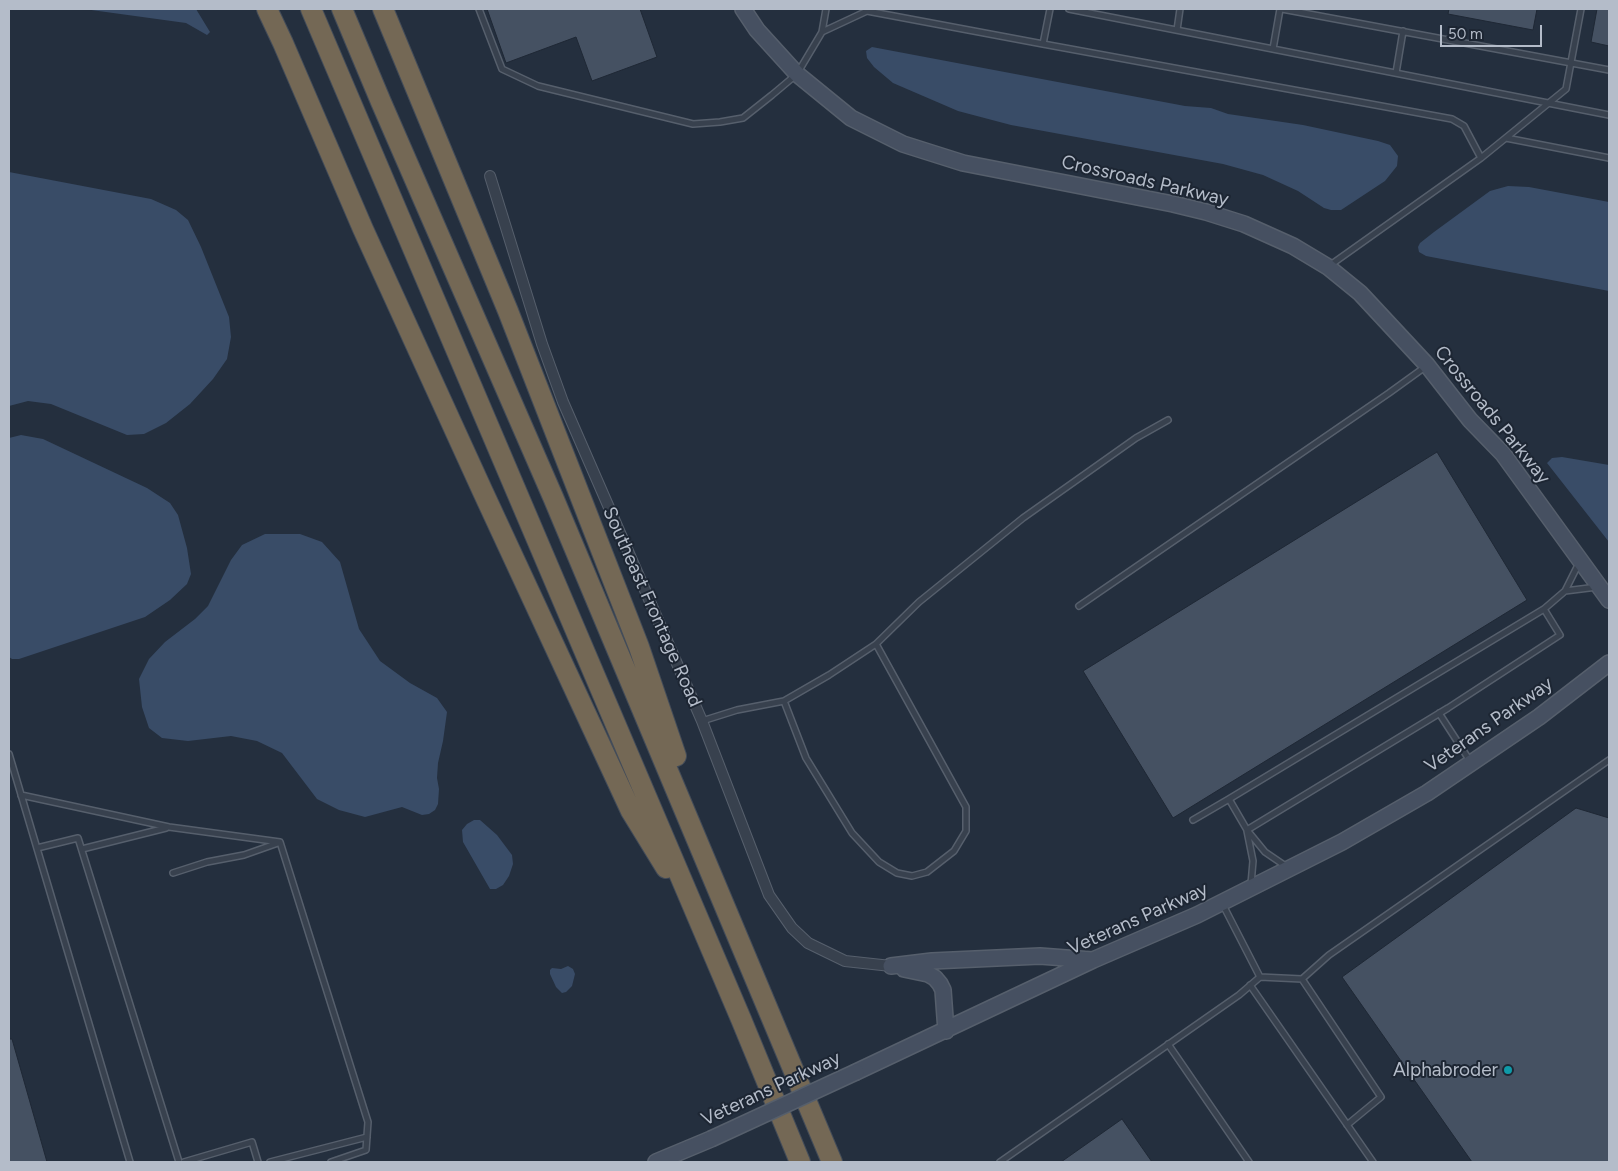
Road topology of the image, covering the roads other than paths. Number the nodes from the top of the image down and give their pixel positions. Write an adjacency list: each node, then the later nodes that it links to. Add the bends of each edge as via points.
1 (267, 9): 58 (highway, via 404,320 631,811)
2 (311, 9): 58 (highway)
3 (342, 9): 57 (highway)
4 (383, 9): 57 (highway, via 508,311 639,647)
5 (478, 9): 21 (lane, via 502,69 538,86 693,124 743,118)
6 (743, 9): 21 (main road, Crossroads Parkway, via 757,30)
7 (826, 9): 15 (lane)
8 (1050, 9): 16 (lane)
9 (1070, 9): 13 (lane)
10 (1180, 9): 13 (lane)
11 (1281, 9): 14 (lane); 17 (lane)
12 (1581, 9): 18 (lane)
13 (1177, 30): 17 (lane)
14 (1403, 31): 18 (lane); 20 (lane)
15 (822, 32): 16 (lane, via 867,11); 21 (lane)
16 (1043, 44): 25 (lane, via 1452,119 1464,126)
17 (1273, 49): 20 (lane)
18 (1570, 63): 19 (lane); 22 (lane, via 1566,89)
19 (1609, 70)
20 (1396, 73): 22 (lane)
21 (797, 74): 28 (main road, Crossroads Parkway, via 851,118 903,144 963,163 1206,212 1244,224 1293,246)
22 (1549, 103): 23 (lane); 24 (lane)
23 (1609, 115)
24 (1506, 138): 25 (lane); 26 (lane)
25 (1481, 158): 28 (lane)
26 (1609, 158)
27 (490, 176): 41 (street, Southeast Frontage Road, via 563,402)
28 (1328, 267): 29 (main road, Crossroads Parkway, via 1360,293)
29 (1427, 365): 31 (main road, Crossroads Parkway, via 1470,420 1503,454); 35 (lane)
30 (1168, 420): 37 (lane, via 1136,438 1023,518 919,602)
31 (1580, 560): 32 (main road, Crossroads Parkway); 33 (lane)
32 (1600, 587): 33 (lane); 34 (main road, Crossroads Parkway)
33 (1565, 591): 36 (lane)
34 (1609, 600)
35 (1079, 606)
36 (1544, 608): 40 (lane, via 1560,636); 46 (lane)
37 (876, 644): 39 (lane); 39 (lane, via 966,807 966,831 954,851 927,872 912,876 897,873 880,862 852,833 806,758)
38 (1609, 663): 44 (main road, Veterans Parkway, via 1539,717)
39 (784, 701): 41 (lane)
40 (1439, 714): 44 (lane); 49 (lane)
41 (702, 721): 60 (street, Southeast Frontage Road, via 769,895 792,928 808,944 845,961)
42 (9, 754): 45 (lane)
43 (1609, 760): 62 (lane, via 1329,955)
44 (1471, 763): 53 (main road, Veterans Parkway, via 1427,793)
45 (21, 795): 48 (lane); 51 (lane)
46 (1229, 799): 47 (lane); 49 (lane)
47 (1193, 820)
48 (169, 827): 50 (lane); 52 (lane)
49 (1247, 830): 53 (lane, via 1265,852); 55 (lane, via 1253,861)
50 (280, 842): 54 (lane); 67 (lane, via 368,1122)
51 (36, 848): 52 (lane, via 78,838); 68 (lane)
52 (82, 849): 69 (lane)
53 (1289, 869): 55 (main road, Veterans Parkway)
54 (173, 873)
55 (1251, 888): 56 (main road, Veterans Parkway)
56 (1222, 903): 59 (main road, Veterans Parkway); 61 (lane)
57 (731, 918): 76 (highway)
58 (704, 932): 75 (highway)
59 (1093, 960): 60 (main road, via 1040,956); 64 (main road, Veterans Parkway)
60 (891, 966): 64 (main road, via 935,978 943,990)
61 (1260, 977): 62 (lane); 63 (lane)
62 (1302, 979): 66 (lane, via 1381,1097)
63 (1250, 985): 65 (lane); 66 (lane)
64 (946, 1031): 74 (main road, Veterans Parkway, bridge)
65 (1168, 1044): 77 (lane); 78 (lane)
66 (1347, 1126): 79 (lane)
67 (367, 1137): 72 (lane); 73 (lane, via 366,1150)
68 (130, 1162)
69 (179, 1162)
70 (184, 1162): 71 (lane, via 252,1142)
71 (258, 1162)
72 (270, 1162)
73 (331, 1162)
74 (656, 1162)
75 (800, 1162)
76 (832, 1162)
77 (1000, 1162)
78 (1249, 1162)
79 (1372, 1162)

